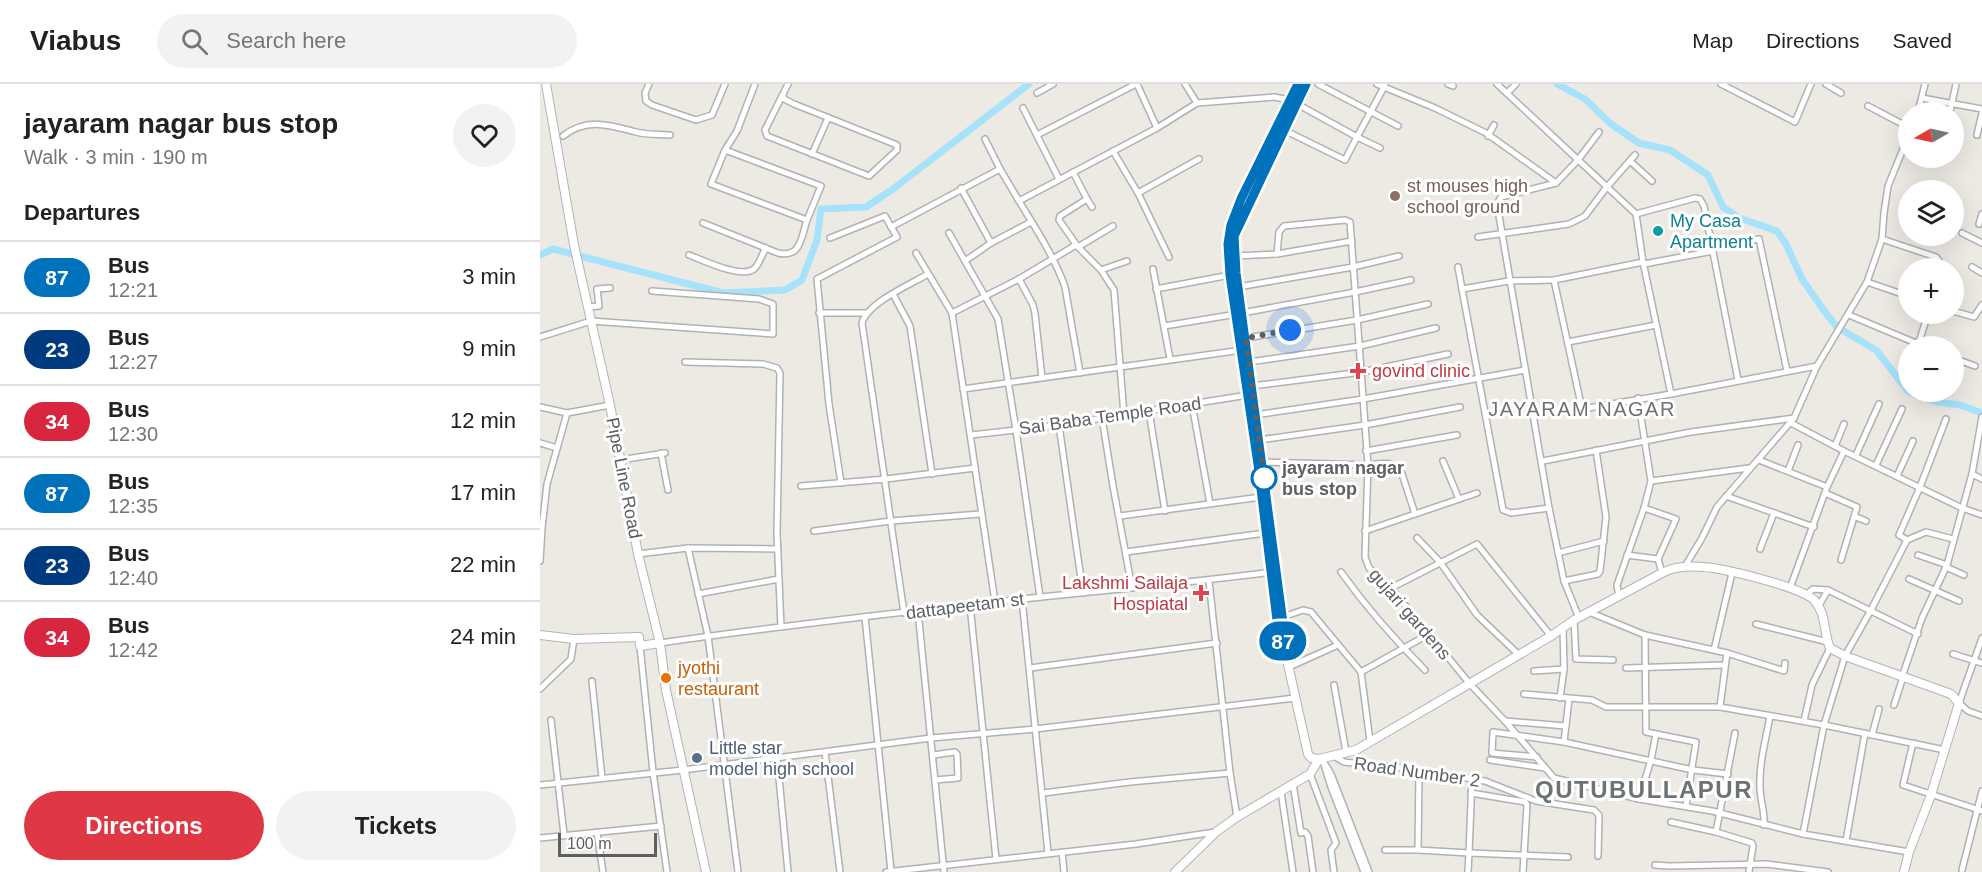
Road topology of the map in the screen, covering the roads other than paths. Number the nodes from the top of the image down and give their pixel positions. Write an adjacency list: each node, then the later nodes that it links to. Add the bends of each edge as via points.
1 (546, 84): 123 (main road, Pipe Line Road)
2 (649, 84): 3 (street, via 646,101 696,120 712,115)
3 (726, 84)
4 (755, 84): 51 (street, via 737,131)
5 (788, 84): 24 (street)
6 (1053, 84): 21 (street)
7 (1136, 84): 40 (street); 44 (street)
8 (1185, 84): 30 (street)
9 (1298, 84): 26 (main road)
10 (1306, 84): 26 (main road)
11 (1318, 84): 34 (street)
12 (1377, 84): 20 (street)
13 (1497, 84): 22 (street)
14 (1516, 84): 22 (street)
15 (1721, 84): 16 (street, via 1795,122)
16 (1811, 84)
17 (1826, 84): 23 (street)
18 (1925, 84): 25 (street)
19 (1956, 84): 29 (street)
20 (1385, 86): 34 (street); 47 (street)
21 (1037, 93)
22 (1507, 93): 56 (street)
23 (1841, 93)
24 (783, 95): 36 (street, via 784,99); 53 (street, via 765,132)
25 (1922, 98): 27 (street); 28 (street)
26 (1293, 102): 30 (street, via 1274,97); 41 (main road); 48 (street); 108 (main road, via 1231,225)
27 (1921, 102)
28 (1942, 102)
29 (1952, 102)
30 (1197, 104): 40 (street)
31 (1868, 106): 37 (street)
32 (1964, 107): 35 (street)
33 (1023, 108): 44 (street)
34 (1371, 111): 39 (street); 48 (street)
35 (1982, 111): 45 (street)
36 (828, 118): 53 (street); 53 (street, via 897,145 897,150 869,176)
37 (1898, 122)
38 (1494, 124): 47 (street)
39 (1398, 126)
40 (1157, 128): 52 (street)
41 (1284, 130): 48 (street, via 1345,160); 93 (main road, via 1234,236)
42 (1599, 132): 56 (street)
43 (670, 135): 46 (street, via 590,123)
44 (1037, 135): 61 (street)
45 (1977, 135)
46 (563, 136)
47 (1488, 136): 63 (street)
48 (1357, 137): 50 (street)
49 (985, 139): 59 (street)
50 (1380, 148)
51 (725, 150): 72 (street, via 820,186); 72 (street, via 711,184)
52 (1113, 151): 60 (street); 66 (street)
53 (812, 154)
54 (1635, 155): 57 (street)
55 (1199, 159): 66 (street)
56 (1578, 160): 63 (street); 65 (street)
57 (1630, 161): 62 (street); 65 (street)
58 (1898, 162): 83 (street, via 1888,186)
59 (1000, 169): 64 (street); 68 (street)
60 (1072, 172): 61 (street); 67 (street)
61 (1059, 179): 68 (street)
62 (1652, 181)
63 (1556, 183): 79 (street, via 1498,199)
64 (961, 188): 77 (street); 85 (street)
65 (1606, 188): 71 (street); 79 (street, via 1580,220)
66 (1137, 193): 95 (street)
67 (1087, 199): 69 (street); 87 (street, via 1059,218)
68 (1019, 201): 73 (street)
69 (1092, 207)
70 (1982, 213): 75 (street)
71 (1636, 214): 89 (street, via 1695,198 1700,200); 100 (street)
72 (807, 220): 88 (street, via 794,252 783,254)
73 (1031, 222): 85 (street); 96 (street)
74 (703, 223): 88 (street)
75 (1980, 224)
76 (1113, 226): 87 (street)
77 (891, 227): 82 (street, via 885,216); 126 (street, via 897,237 817,279)
78 (949, 233): 98 (street)
79 (1501, 233): 81 (street); 112 (street)
80 (1964, 234): 86 (street)
81 (1478, 237)
82 (830, 238)
83 (1882, 239): 97 (street); 113 (street)
84 (1352, 241): 91 (street); 91 (street, via 1351,224 1345,220 1284,226 1279,232); 101 (street, gujari gardens)
85 (991, 243): 98 (street)
86 (1982, 243)
87 (1077, 246): 96 (street); 105 (street)
88 (766, 248): 92 (street, via 755,268 748,272 731,271)
89 (1712, 249): 100 (street); 152 (street, via 1759,239); 157 (street)
90 (916, 253): 107 (street)
91 (1277, 254): 93 (street)
92 (689, 255)
93 (1235, 256): 114 (main road)
94 (1399, 256): 101 (street)
95 (1169, 257)
96 (1053, 258): 109 (street); 153 (street, via 1065,287)
97 (1937, 258)
98 (965, 261): 122 (street)
99 (1127, 261): 105 (street)
100 (1643, 263): 111 (street); 134 (street)
101 (1353, 267): 114 (street); 119 (street, gujari gardens)
102 (1458, 267): 117 (street)
103 (1972, 267): 106 (street)
104 (1153, 269): 116 (street)
105 (1101, 270): 150 (street, via 1114,290)
106 (1982, 273)
107 (928, 274): 121 (street); 128 (street)
108 (1230, 275): 116 (street); 129 (main road)
109 (1019, 279): 122 (street); 155 (street, via 1033,305)
110 (1411, 280): 119 (street)
111 (1554, 280): 112 (street); 140 (street)
112 (1509, 281): 117 (street); 151 (street)
113 (1867, 282): 120 (street); 131 (street)
114 (1238, 287): 129 (main road)
115 (610, 288): 123 (street, via 597,289 598,297)
116 (1156, 289): 135 (street)
117 (1462, 289): 156 (street)
118 (652, 291): 133 (street, via 771,302 773,334)
119 (1355, 292): 129 (street); 132 (street, gujari gardens)
120 (1898, 293)
121 (893, 294): 127 (street); 206 (street, via 910,326)
122 (985, 296): 128 (street); 158 (street, via 998,319)
123 (587, 303): 133 (main road, Pipe Line Road)
124 (1428, 304): 132 (street)
125 (1982, 305): 130 (street, via 1974,316)
126 (819, 312): 127 (street); 213 (street)
127 (867, 312): 209 (street, via 862,323)
128 (951, 313): 160 (street)
129 (1239, 314): 135 (street); 139 (main road); 142 (main road)
130 (1964, 314)
131 (1848, 316): 138 (street); 148 (street)
132 (1357, 320): 139 (street); 141 (street, gujari gardens)
133 (591, 321): 137 (street); 167 (main road, Pipe Line Road)
134 (1656, 325): 140 (street); 161 (street)
135 (1164, 326): 144 (street)
136 (1436, 328): 141 (street)
137 (540, 337)
138 (1898, 337)
139 (1246, 338): 146 (main road)
140 (1568, 342): 163 (street, via 1582,409)
141 (1360, 346): 146 (street); 154 (street, gujari gardens)
142 (1242, 350): 144 (street); 162 (main road)
143 (1448, 354): 154 (street)
144 (1170, 359): 150 (street)
145 (684, 362): 245 (street, via 763,364 777,368 780,373)
146 (1249, 362): 159 (main road)
147 (1964, 362): 149 (street)
148 (1817, 366): 152 (street); 178 (street)
149 (1975, 366)
150 (1119, 367): 153 (street); 173 (street)
151 (1525, 370): 156 (street); 199 (street)
152 (1787, 371): 157 (street)
153 (1080, 372): 155 (street)
154 (1362, 372): 159 (street); 164 (street, gujari gardens)
155 (1042, 378): 158 (street)
156 (1479, 379): 164 (street); 224 (street, via 1503,510 1511,513)
157 (1738, 380): 161 (street)
158 (1007, 383): 160 (street); 182 (street)
159 (1252, 386): 162 (main road)
160 (963, 389): 183 (street)
161 (1671, 394): 163 (street)
162 (1250, 398): 165 (street, Sai Baba Temple Road); 174 (main road); 221 (main road)
163 (1638, 398): 186 (street)
164 (1363, 399): 174 (street); 181 (street, gujari gardens)
165 (1192, 404): 171 (street, Sai Baba Temple Road); 223 (street)
166 (1879, 404): 195 (street)
167 (610, 405): 172 (street); 196 (main road, Pipe Line Road)
168 (540, 408): 172 (street)
169 (1460, 408): 181 (street)
170 (1902, 409): 202 (street)
171 (1149, 411): 173 (street, Sai Baba Temple Road); 227 (street)
172 (567, 414): 191 (street)
173 (1124, 415): 175 (street, Sai Baba Temple Road)
174 (1256, 415): 185 (main road)
175 (1102, 418): 180 (street, Sai Baba Temple Road); 232 (street)
176 (1946, 419): 216 (street)
177 (1982, 419): 207 (street)
178 (1792, 420): 186 (street); 190 (street); 197 (street)
179 (1844, 424): 190 (street)
180 (1059, 425): 182 (street, Sai Baba Temple Road); 272 (street)
181 (1365, 425): 185 (street); 193 (street, gujari gardens)
182 (1016, 430): 183 (street, Sai Baba Temple Road); 275 (street)
183 (971, 435): 203 (street)
184 (1457, 435): 193 (street)
185 (1259, 440): 200 (main road)
186 (1646, 440): 192 (street); 211 (street)
187 (1913, 441): 208 (street)
188 (540, 443): 191 (street)
189 (1798, 445): 205 (street)
190 (1834, 446): 194 (street)
191 (557, 448): 214 (street)
192 (1596, 450): 199 (street); 243 (street, via 1606,517)
193 (1366, 451): 201 (street, gujari gardens)
194 (1844, 451): 195 (street); 218 (street)
195 (1856, 455): 202 (street)
196 (620, 460): 217 (street, via 663,453); 249 (main road, Pipe Line Road)
197 (1759, 460): 204 (street); 205 (street)
198 (1443, 461): 222 (street)
199 (1543, 461): 224 (street)
200 (1261, 462): 201 (street); 258 (main road)
201 (1368, 465): 230 (street, via 1392,463 1399,468); 238 (street, gujari gardens)
202 (1876, 465): 208 (street)
203 (975, 468): 206 (street); 229 (street)
204 (1749, 468): 211 (street); 220 (street)
205 (1788, 471): 218 (street)
206 (932, 474): 209 (street)
207 (1972, 474): 210 (street); 226 (street)
208 (1897, 476): 216 (street)
209 (885, 479): 213 (street); 234 (street)
210 (1982, 479)
211 (1651, 481): 225 (street)
212 (540, 482): 214 (street)
213 (841, 483): 215 (street)
214 (547, 484): 254 (street)
215 (801, 486)
216 (1920, 488): 226 (street); 242 (street, via 1899,535)
217 (668, 489)
218 (1826, 490): 233 (street, via 1856,506); 236 (street)
219 (1477, 493): 222 (street)
220 (1726, 496): 228 (street); 257 (street)
221 (1261, 497): 223 (street); 239 (main road)
222 (1459, 500): 230 (street)
223 (1210, 504): 227 (street)
224 (1549, 508): 248 (street)
225 (1644, 508): 250 (street); 252 (street, via 1676,519)
226 (1962, 508): 231 (street); 241 (street)
227 (1165, 511): 232 (street)
228 (1774, 513): 236 (street); 246 (street)
229 (981, 514): 234 (street); 279 (street)
230 (1415, 514): 238 (street)
231 (1982, 514)
232 (1120, 516): 247 (street)
233 (1856, 517): 235 (street); 253 (street)
234 (891, 521): 237 (street); 285 (street)
235 (1866, 521)
236 (1814, 527): 269 (street)
237 (814, 531)
238 (1365, 531): 268 (street, gujari gardens, via 1366,563)
239 (1265, 533): 247 (street); 258 (main road)
240 (1418, 538): 255 (street)
241 (1953, 539): 242 (street, via 1926,532); 256 (street)
242 (1907, 540): 282 (street)
243 (1604, 541): 248 (street); 266 (street, via 1599,573)
244 (688, 548): 245 (street); 249 (street); 273 (street)
245 (778, 549): 263 (street)
246 (1760, 549)
247 (1126, 552): 267 (street)
248 (1558, 553): 266 (street)
249 (638, 554): 302 (main road, Pipe Line Road)
250 (1627, 555): 252 (street); 276 (street, via 1617,585)
251 (1918, 555): 256 (street)
252 (1658, 559): 260 (street)
253 (1841, 560)
254 (540, 561)
255 (1440, 562): 268 (street); 297 (street, via 1477,544); 310 (street, via 1477,615)
256 (1947, 566): 262 (street); 271 (street)
257 (1684, 568): 260 (main road); 261 (main road)
258 (1273, 571): 265 (street, dattapeetam st); 286 (main road); 301 (main road)
259 (1341, 572): 306 (street)
260 (1662, 573): 276 (main road)
261 (1732, 573): 269 (main road); 307 (street)
262 (1964, 575)
263 (779, 579): 273 (street); 290 (street)
264 (1909, 579): 271 (street)
265 (1209, 581): 267 (street, dattapeetam st); 303 (street)
266 (1564, 581): 288 (street)
267 (1132, 588): 272 (street, dattapeetam st)
268 (1391, 588): 292 (street, gujari gardens)
269 (1790, 588): 274 (main road)
270 (1828, 590): 274 (street, via 1813,589); 281 (street); 282 (street)
271 (1936, 590): 278 (street); 293 (street)
272 (1083, 593): 275 (street, dattapeetam st)
273 (698, 594): 296 (street)
274 (1806, 595): 281 (main road)
275 (1040, 597): 277 (street, dattapeetam st)
276 (1618, 597): 284 (main road)
277 (1022, 598): 279 (street, dattapeetam st); 318 (street)
278 (1959, 601)
279 (995, 602): 280 (street, dattapeetam st)
280 (970, 605): 283 (street, dattapeetam st); 349 (street)
281 (1818, 607): 305 (main road)
282 (1871, 610): 293 (street); 311 (street)
283 (918, 611): 285 (street, dattapeetam st); 353 (street)
284 (1589, 612): 288 (main road); 295 (street)
285 (904, 613): 287 (street, dattapeetam st)
286 (1282, 616): 301 (main road); 304 (street, via 1308,610)
287 (865, 617): 290 (street, dattapeetam st); 357 (street)
288 (1577, 619): 291 (main road); 312 (street, via 1576,658)
289 (1756, 624): 305 (street)
290 (781, 627): 296 (street, dattapeetam st)
291 (1563, 628): 297 (main road); 321 (street)
292 (1429, 634): 306 (street); 327 (street, gujari gardens)
293 (1918, 634): 325 (street)
294 (540, 635): 299 (main road)
295 (1645, 635): 307 (street); 320 (street)
296 (708, 636): 302 (street, dattapeetam st); 368 (street)
297 (1551, 636): 310 (main road)
298 (1982, 638): 313 (street)
299 (574, 639): 300 (main road); 329 (street, via 571,659)
300 (640, 641): 302 (main road); 373 (street)
301 (1283, 642): 317 (main road)
302 (660, 643): 370 (main road, Pipe Line Road)
303 (1217, 643): 318 (street); 336 (street)
304 (1338, 645): 317 (street); 324 (street)
305 (1829, 645): 311 (main road); 344 (street, via 1812,685)
306 (1403, 648): 322 (street); 324 (street)
307 (1714, 650): 308 (street)
308 (1727, 653): 314 (street, via 1784,671); 316 (street)
309 (1953, 654): 313 (street)
310 (1519, 655): 327 (main road)
311 (1845, 656): 325 (main road); 345 (street)
312 (1612, 660)
313 (1974, 660): 315 (street); 334 (street)
314 (1785, 663)
315 (1982, 663)
316 (1725, 665): 320 (street); 337 (street)
317 (1289, 667): 331 (main road)
318 (1030, 668): 347 (street)
319 (1626, 668): 320 (street)
320 (1645, 668): 338 (street)
321 (1564, 669): 323 (street); 332 (street)
322 (1425, 670)
323 (1533, 671)
324 (1361, 672): 354 (street)
325 (1903, 677): 334 (main road, via 1951,694); 335 (street)
326 (592, 681): 377 (street)
327 (1470, 684): 343 (street, gujari gardens); 354 (main road)
328 (1334, 685): 360 (street)
329 (540, 689)
330 (1524, 694): 332 (street)
331 (1295, 698): 336 (street); 365 (main road, via 1308,754)
332 (1560, 698): 333 (street)
333 (1569, 699): 338 (street, via 1593,700 1606,707); 346 (street)
334 (1959, 703): 341 (street); 358 (main road)
335 (1894, 705)
336 (1223, 706): 347 (street); 374 (street)
337 (1720, 706): 338 (street); 340 (street)
338 (1646, 708): 351 (street, via 1646,732)
339 (1879, 709): 352 (street)
340 (1770, 716): 344 (street); 394 (street, via 1760,774)
341 (1982, 716)
342 (551, 720): 380 (street)
343 (1505, 721): 346 (street); 350 (street, gujari gardens)
344 (1804, 721): 345 (street)
345 (1824, 725): 352 (street); 399 (street)
346 (1566, 726): 355 (street)
347 (1035, 729): 349 (street); 385 (street)
348 (1735, 733): 376 (street)
349 (983, 734): 353 (street); 412 (street)
350 (1517, 734): 355 (street); 363 (street, gujari gardens); 363 (street, via 1493,732 1492,753)
351 (1656, 734): 367 (street); 371 (street, via 1696,742)
352 (1869, 734): 356 (street); 402 (street)
353 (931, 738): 357 (street); 364 (street)
354 (1370, 741): 360 (main road)
355 (1564, 742): 367 (street)
356 (1913, 744): 358 (street); 387 (street, via 1903,785)
357 (878, 745): 359 (street); 419 (street)
358 (1945, 750): 387 (main road)
359 (825, 752): 362 (street); 426 (street)
360 (1346, 752): 361 (main road)
361 (1334, 756): 365 (main road); 372 (street, Road Number 2, via 1344,762)
362 (777, 757): 368 (street); 425 (street)
363 (1537, 757): 369 (street, gujari gardens)
364 (934, 758): 379 (street); 379 (street, via 957,754 958,777)
365 (1322, 760): 375 (main road); 433 (street); 434 (street)
366 (1490, 760): 369 (street)
367 (1651, 760): 371 (street); 388 (street)
368 (725, 764): 370 (street); 424 (street)
369 (1545, 768): 388 (street, via 1554,778)
370 (683, 770): 373 (street); 423 (main road, Pipe Line Road)
371 (1692, 770): 376 (street); 389 (street)
372 (1419, 771): 378 (street, Road Number 2); 404 (street)
373 (653, 772): 377 (street); 395 (street)
374 (1230, 773): 385 (street); 392 (street)
375 (1310, 774): 381 (main road); 432 (street, via 1336,843 1331,849)
376 (1728, 774): 391 (street)
377 (602, 778): 380 (street)
378 (1472, 778): 386 (street); 411 (street, Road Number 2, via 1536,801 1594,810 1599,815)
379 (936, 780): 416 (street)
380 (558, 783): 382 (street); 400 (street)
381 (1293, 784): 384 (main road); 431 (street, via 1301,833 1308,836)
382 (540, 785)
383 (1982, 791): 390 (street)
384 (1281, 792): 392 (main road); 430 (street)
385 (1043, 793): 408 (street)
386 (1471, 793): 407 (street); 409 (street, via 1525,802)
387 (1931, 795): 390 (street); 406 (main road)
388 (1639, 799): 389 (street)
389 (1686, 806): 391 (street)
390 (1979, 810): 418 (street)
391 (1721, 813): 394 (street); 398 (street)
392 (1237, 817): 397 (main road)
393 (1671, 822): 398 (street)
394 (1764, 825): 399 (street)
395 (661, 826): 396 (street); 422 (street)
396 (597, 832): 400 (street); 421 (street)
397 (1216, 832): 405 (street); 420 (main road)
398 (1716, 832): 414 (street, via 1752,843)
399 (1803, 834): 402 (street)
400 (564, 836): 401 (street)
401 (540, 838)
402 (1846, 841): 406 (street)
403 (1385, 849): 404 (street)
404 (1418, 850): 407 (street)
405 (1062, 852): 408 (street); 429 (street)
406 (1909, 852): 440 (main road)
407 (1469, 853): 409 (street); 435 (street)
408 (1048, 854): 412 (street)
409 (1524, 854): 410 (street); 436 (street)
410 (1568, 856)
411 (1598, 856)
412 (996, 859): 416 (street)
413 (1655, 864): 417 (street)
414 (1750, 864): 415 (street); 417 (street); 437 (street)
415 (1767, 864): 438 (street); 439 (street)
416 (943, 865): 419 (street); 428 (street)
417 (1669, 869)
418 (1962, 870)
419 (891, 871): 427 (street)
420 (1174, 871)
421 (603, 872)
422 (667, 872)
423 (706, 872)
424 (738, 872)
425 (788, 872)
426 (840, 872)
427 (886, 872)
428 (944, 872)
429 (1064, 872)
430 (1293, 872)
431 (1313, 872)
432 (1334, 872)
433 (1364, 872)
434 (1369, 872)
435 (1468, 872)
436 (1523, 872)
437 (1749, 872)
438 (1766, 872)
439 (1828, 872)
440 (1904, 872)

